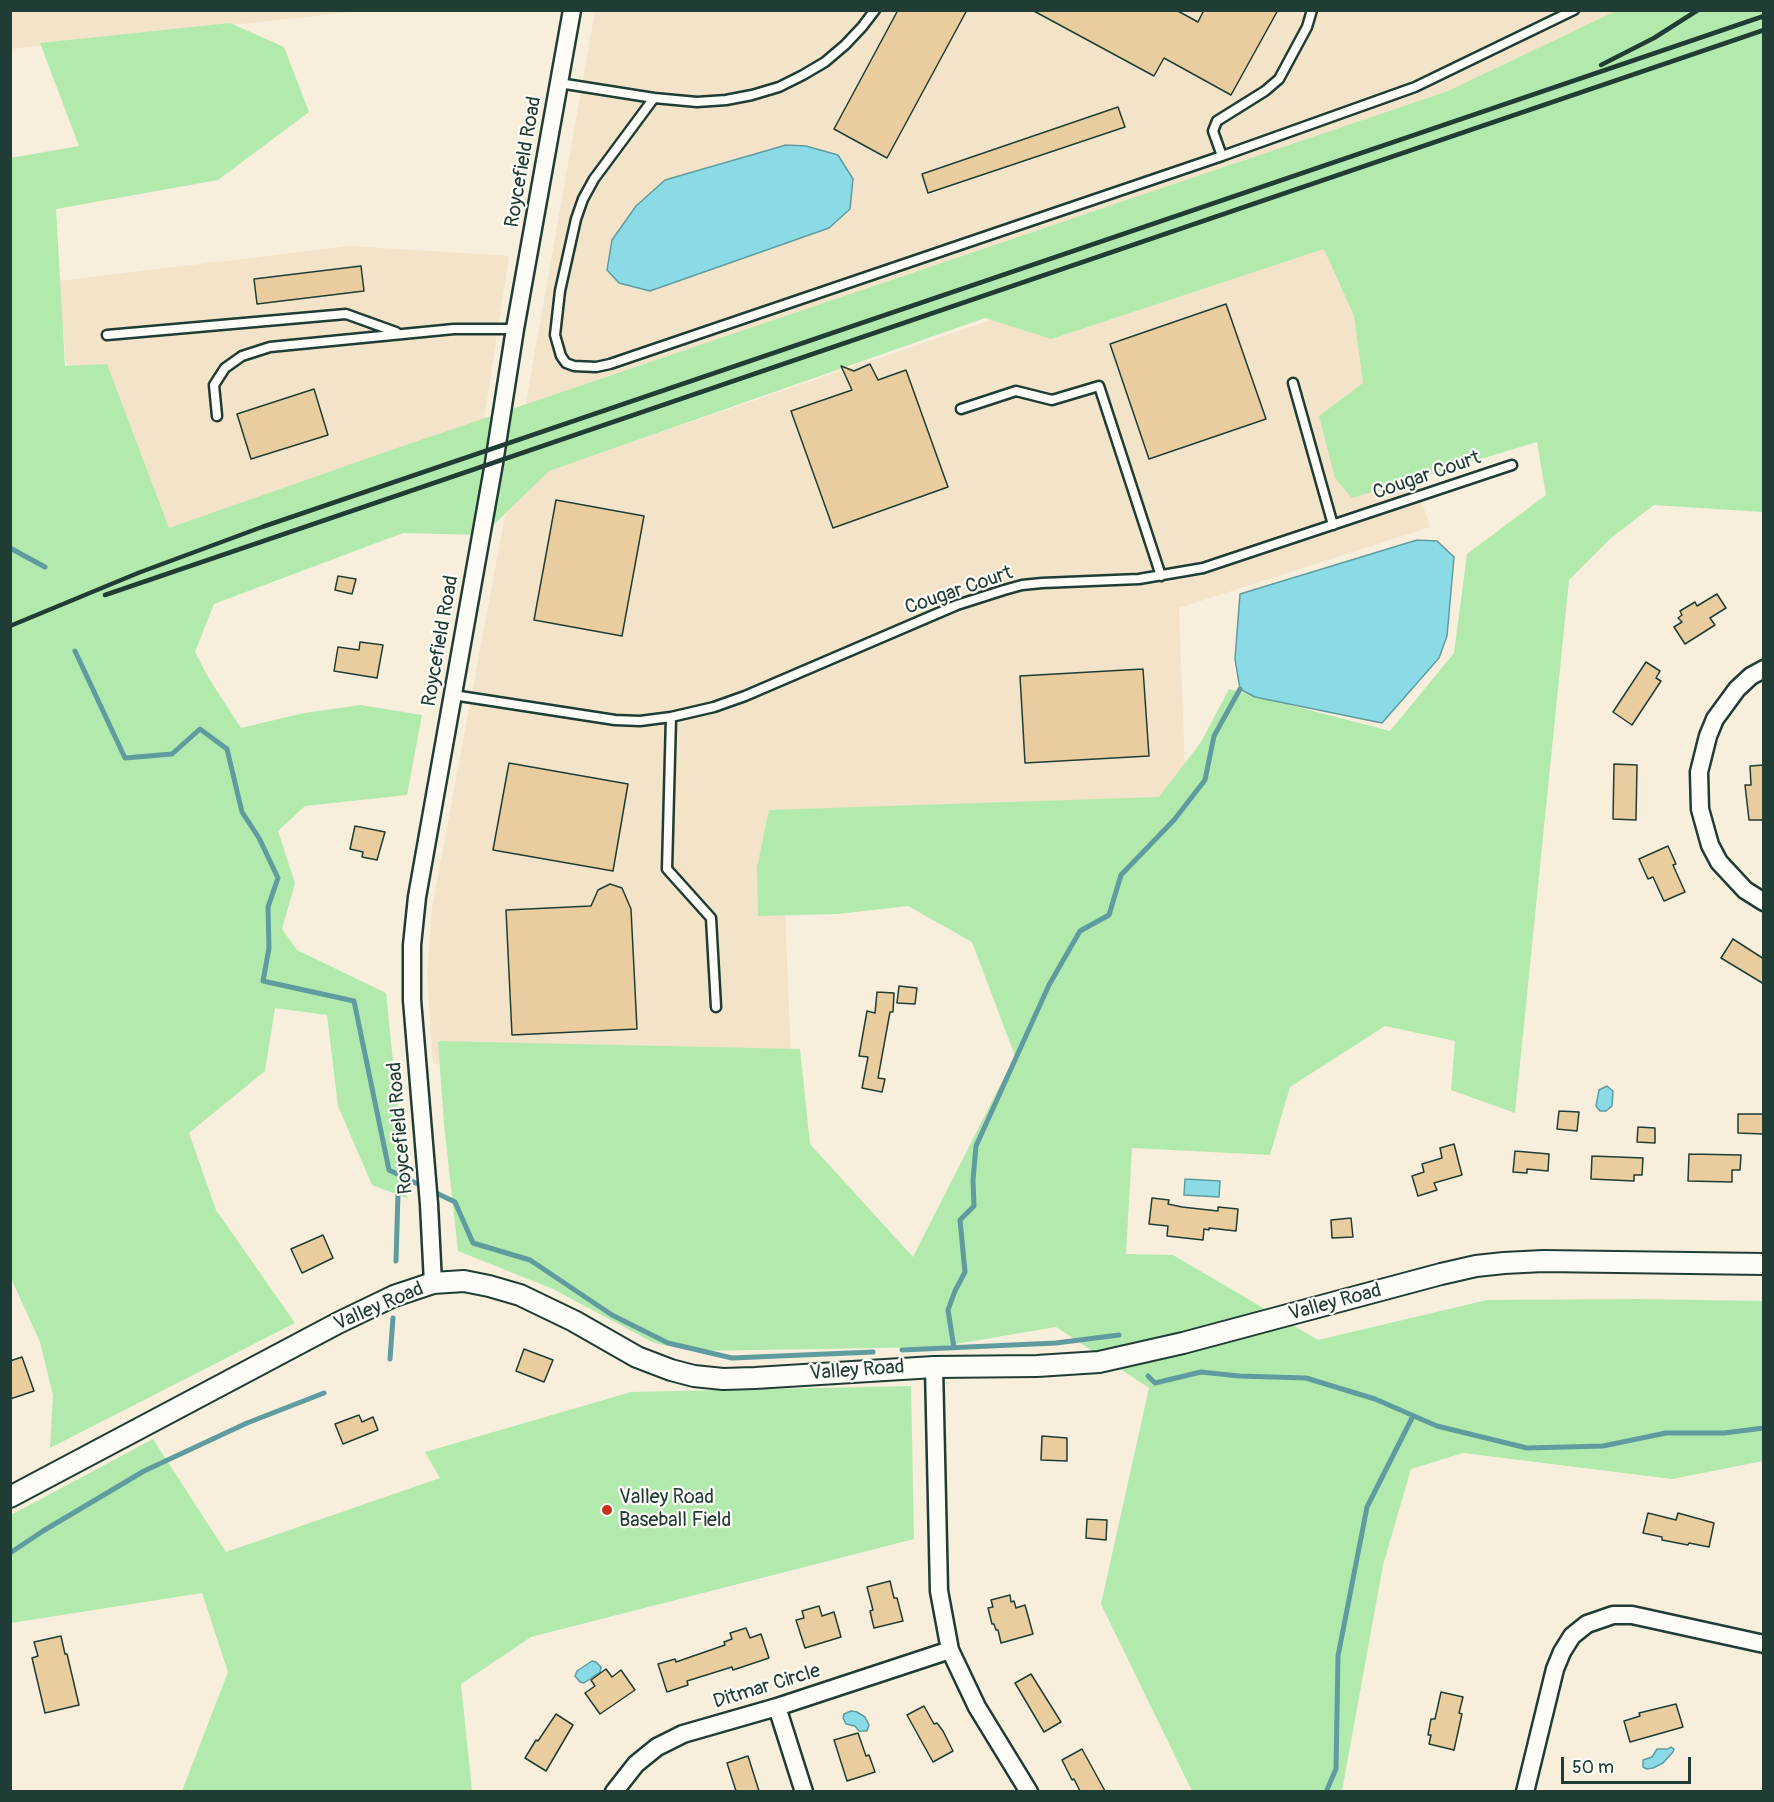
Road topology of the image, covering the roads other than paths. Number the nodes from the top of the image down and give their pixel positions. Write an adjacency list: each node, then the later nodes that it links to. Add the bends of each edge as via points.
1 (572, 10): 5 (street, Roycefield Road)
2 (875, 10): 6 (lane, via 825,63 779,87 726,100)
3 (1312, 10): 7 (lane, via 1279,79 1217,121 1213,131)
4 (1574, 10): 7 (lane, via 1415,87)
5 (559, 83): 6 (lane); 8 (street, Roycefield Road)
6 (654, 98): 7 (lane, via 594,179 576,219 555,335 561,356 574,366 609,364)
7 (1222, 156)
8 (515, 329): 9 (lane, via 454,328); 18 (street, Roycefield Road)
9 (399, 333): 10 (lane, via 346,314); 13 (lane, via 270,346 242,356 225,368 213,385)
10 (108, 335)
11 (1293, 383): 15 (lane)
12 (961, 409): 16 (lane, via 1016,391 1052,400 1098,386)
13 (217, 416)
14 (1512, 465): 15 (lane, Cougar Court)
15 (1333, 525): 16 (lane, Cougar Court, via 1203,568)
16 (1161, 576): 19 (lane, Cougar Court, via 1042,583 1004,590 957,605 746,696)
17 (1764, 669): 20 (street, via 1737,689 1716,719 1699,772 1700,809 1710,845 1719,862 1745,890)
18 (453, 695): 19 (lane, Cougar Court, via 615,720); 23 (street, Roycefield Road, via 412,945 412,1000)
19 (670, 717): 21 (lane, via 667,869 711,918)
20 (1764, 902)
21 (716, 1007)
22 (1764, 1264): 24 (street, Valley Road, via 1543,1261 1476,1266 1099,1362)
23 (433, 1283): 24 (street, Valley Road, via 464,1281 520,1295 637,1357 694,1376 755,1378); 25 (street, Valley Road, via 394,1296 338,1323)
24 (934, 1366): 27 (street, via 939,1591)
25 (10, 1497)
26 (1764, 1644): 32 (street, via 1632,1615 1613,1615 1587,1624 1572,1636 1562,1652)
27 (950, 1650): 28 (street, Ditmar Circle); 31 (street, via 977,1707)
28 (777, 1707): 29 (street, Ditmar Circle, via 683,1734 657,1747 636,1764); 30 (street)
29 (614, 1791)
30 (804, 1791)
31 (1029, 1791)
32 (1525, 1791)

